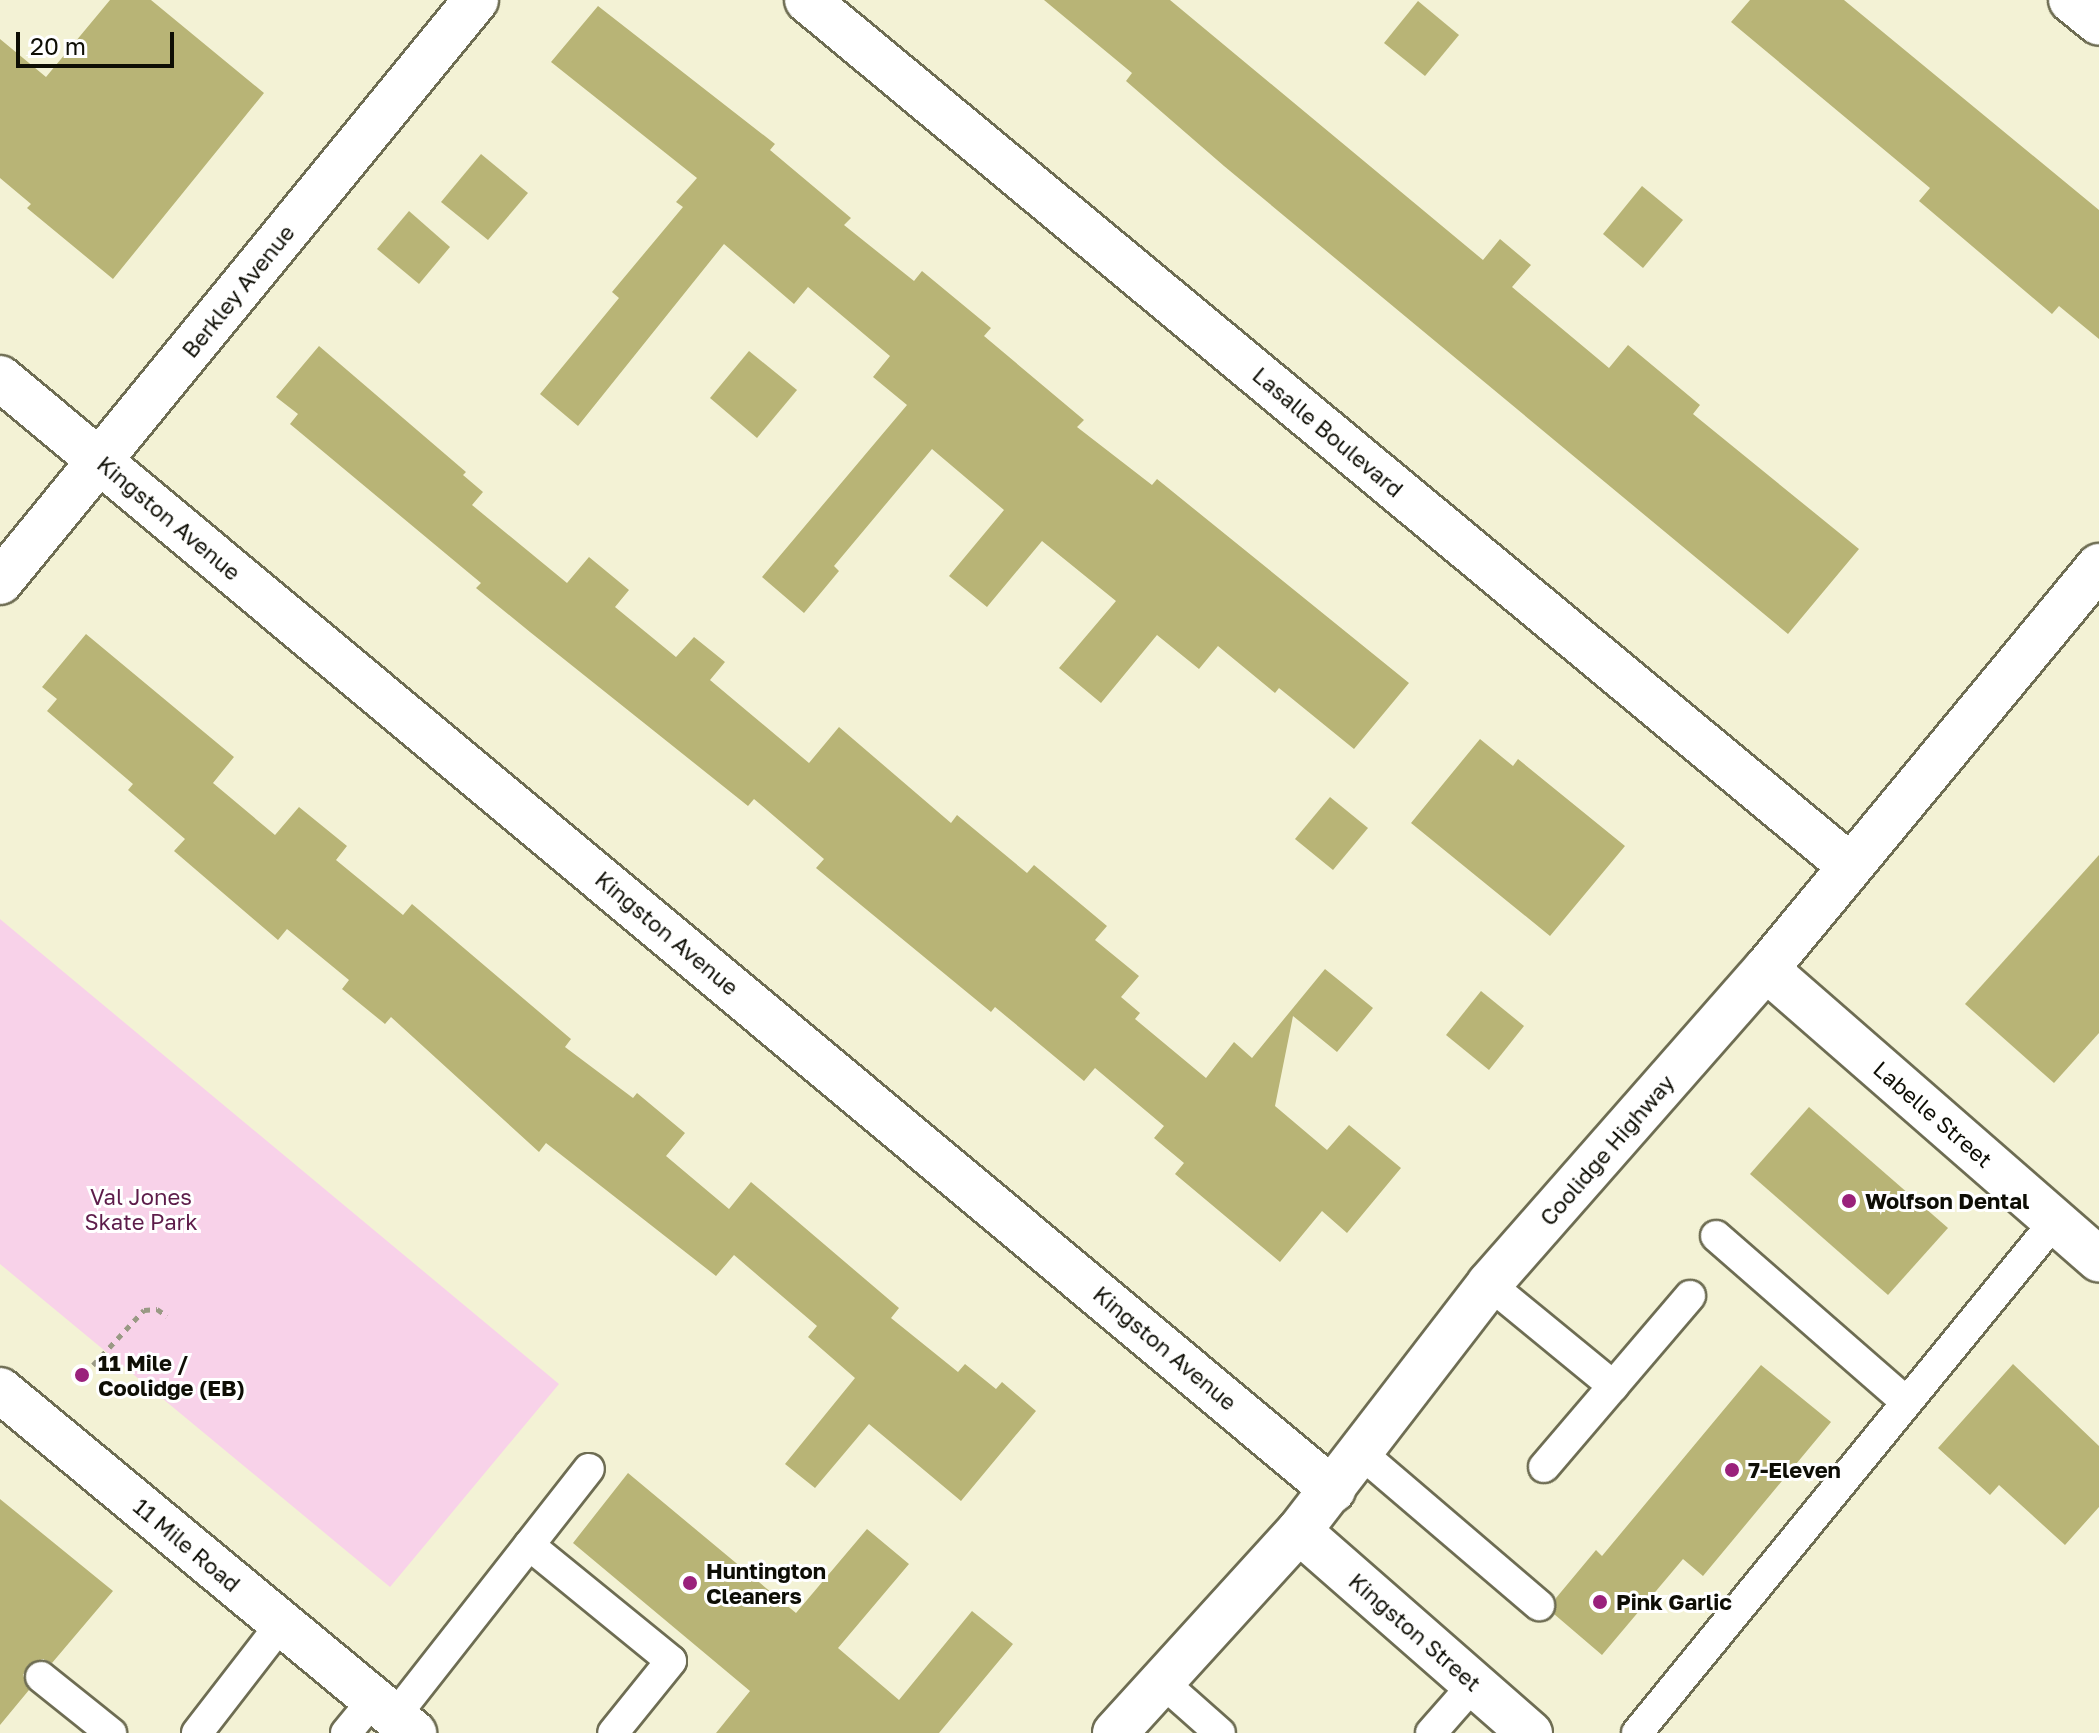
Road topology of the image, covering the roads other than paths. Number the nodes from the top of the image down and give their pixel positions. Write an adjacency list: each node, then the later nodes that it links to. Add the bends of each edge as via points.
1 (476, 0): 6 (street, Berkley Avenue)
2 (807, 0): 9 (street, Lasalle Boulevard)
3 (2071, 0): 4 (street)
4 (2099, 23)
5 (0, 378): 6 (street, Kingston Avenue)
6 (100, 460): 8 (street, Berkley Avenue); 22 (street, Kingston Avenue)
7 (2099, 566): 9 (street, Coolidge Highway)
8 (0, 582)
9 (1849, 865): 10 (street, Coolidge Highway)
10 (1766, 969): 11 (street, Labelle Street); 14 (street, Coolidge Highway)
11 (2055, 1221): 13 (street, Labelle Street); 18 (lane)
12 (1716, 1236): 18 (lane)
13 (2099, 1260)
14 (1489, 1284): 16 (lane); 19 (street, Coolidge Highway)
15 (1690, 1296): 16 (lane)
16 (1613, 1386): 20 (lane)
17 (0, 1390): 26 (street, 11 Mile Road)
18 (1905, 1401): 39 (lane)
19 (1362, 1454): 22 (street, Coolidge Highway); 25 (lane)
20 (1544, 1467)
21 (589, 1469): 24 (lane)
22 (1333, 1490): 23 (street, Coolidge Highway)
23 (1299, 1531): 28 (street, Coolidge Highway); 29 (street, Kingston Street)
24 (529, 1545): 30 (lane); 34 (lane, via 671,1661)
25 (1539, 1605)
26 (282, 1623): 30 (street, 11 Mile Road); 32 (lane)
27 (41, 1677): 31 (lane)
28 (1160, 1680): 35 (street, Coolidge Highway); 36 (lane)
29 (1474, 1684): 37 (lane); 38 (street, Kingston Street)
30 (394, 1716): 33 (lane)
31 (111, 1733)
32 (197, 1733)
33 (346, 1733)
34 (613, 1733)
35 (1115, 1733)
36 (1220, 1733)
37 (1431, 1733)
38 (1530, 1733)
39 (1637, 1733)

